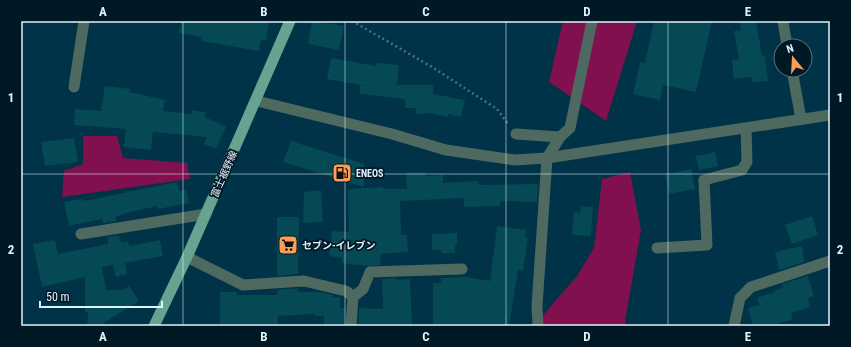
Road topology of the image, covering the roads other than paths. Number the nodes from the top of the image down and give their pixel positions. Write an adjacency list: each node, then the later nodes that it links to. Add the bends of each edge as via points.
1 (84, 21): 7 (street)
2 (290, 21): 8 (main road, 富士裾野線)
3 (592, 21): 13 (street, via 570,128)
4 (783, 21): 5 (street)
5 (786, 38)
6 (794, 78): 10 (street)
7 (74, 87)
8 (257, 101): 14 (street, via 446,150 515,160); 15 (main road, 富士裾野線)
9 (830, 115): 10 (street)
10 (802, 119): 11 (street)
11 (746, 128): 14 (street); 17 (street, via 747,162 742,170 704,180 707,246)
12 (516, 134): 13 (street)
13 (560, 137): 14 (street)
14 (547, 158): 24 (street, via 537,306)
15 (206, 214): 16 (street); 18 (main road, 富士裾野線)
16 (81, 234)
17 (657, 248)
18 (187, 257): 21 (street, via 243,285 304,282 346,291); 22 (main road, 富士裾野線)
19 (830, 261): 25 (street, via 751,287 740,298)
20 (462, 269): 21 (street, via 370,272 363,289)
21 (353, 297): 23 (street)
22 (154, 326)
23 (350, 326)
24 (538, 326)
25 (734, 326)

